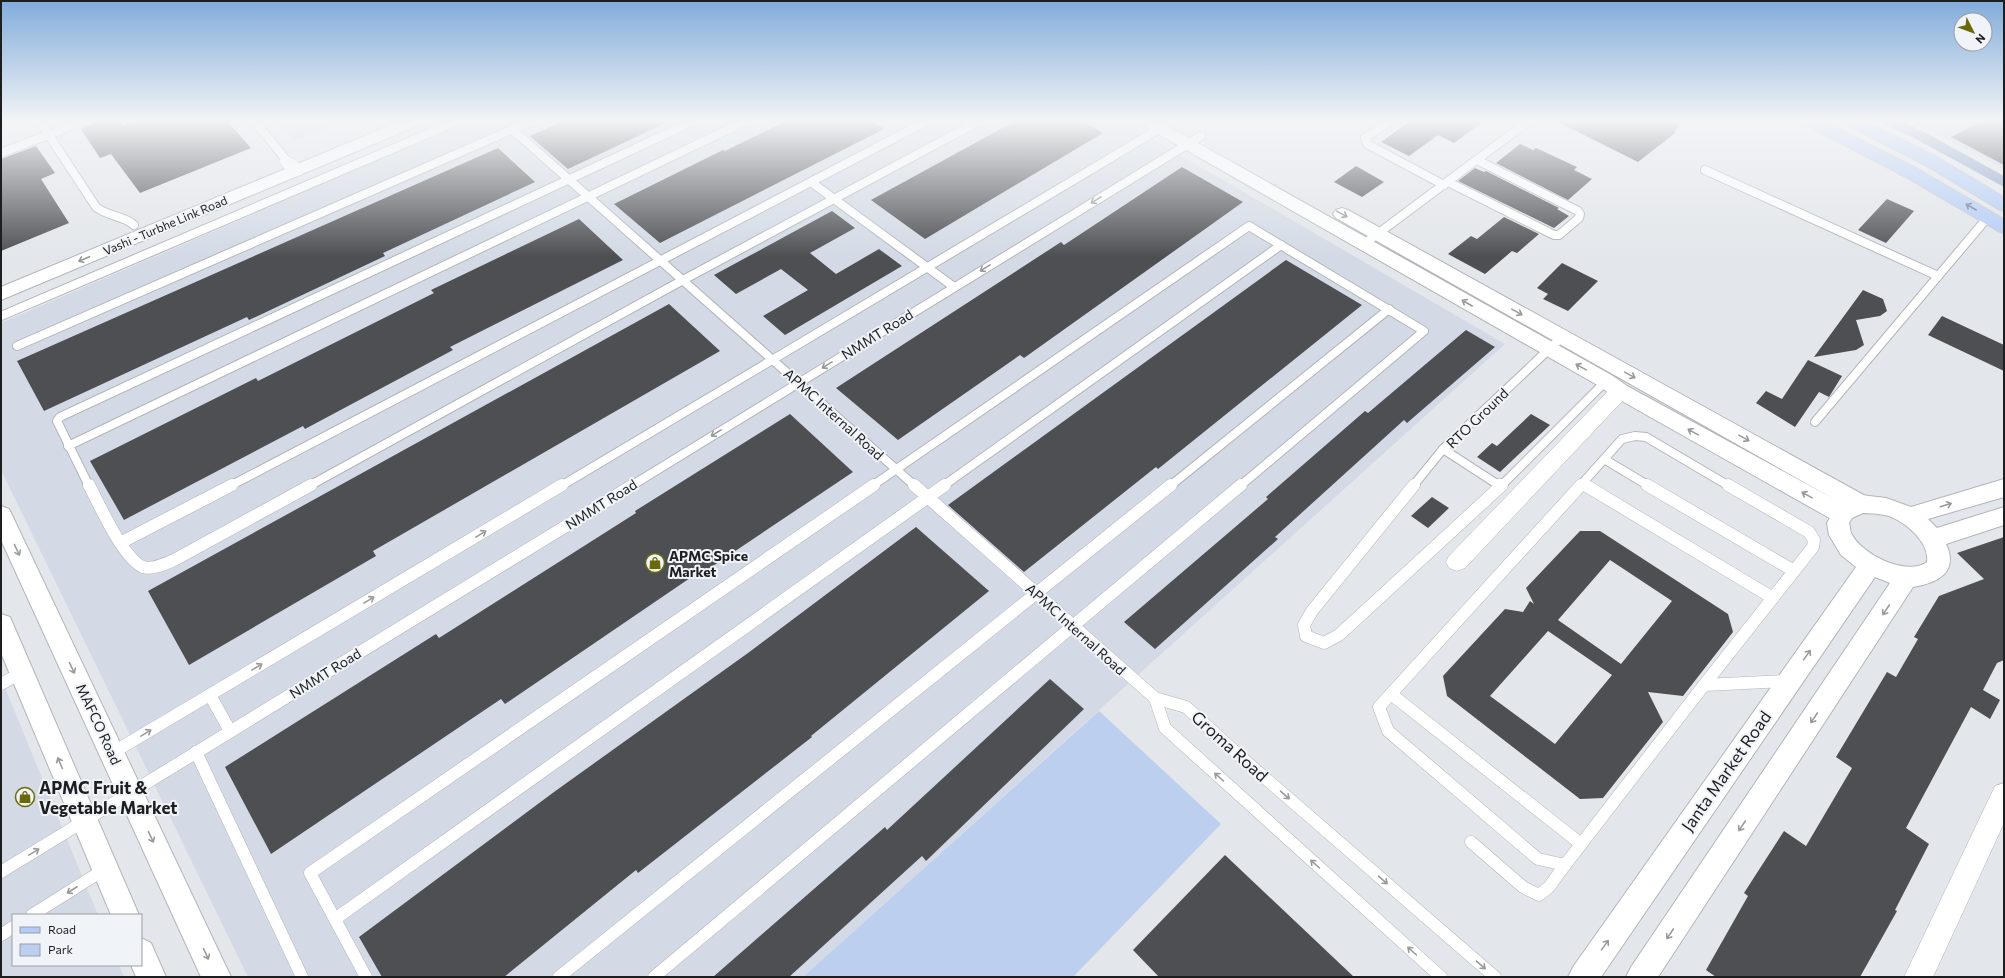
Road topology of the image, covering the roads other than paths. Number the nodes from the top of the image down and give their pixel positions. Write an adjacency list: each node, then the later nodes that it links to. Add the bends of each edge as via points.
1 (69, 166): 26 (lane, via 96,207 110,216 120,215 128,218)
2 (292, 166): 26 (main road, Vashi - Turbhe Link Road); 36 (main road, Vashi - Turbhe Link Road, one-way to 36)
3 (353, 166): 38 (lane)
4 (431, 166): 40 (lane)
5 (553, 166): 19 (lane, APMC Internal Road)
6 (599, 166): 19 (lane)
7 (653, 166): 22 (lane)
8 (842, 166): 20 (lane)
9 (896, 166): 23 (lane)
10 (1092, 166): 31 (lane)
11 (1152, 166): 35 (lane, NMMT Road, one-way to 35)
12 (1240, 166): 28 (main road)
13 (1411, 166): 21 (lane)
14 (1469, 166): 21 (lane)
15 (1488, 166): 21 (lane, via 1578,211 1579,218 1559,235 1554,235)
16 (1898, 166): 25 (main road, one-way to 16)
17 (1938, 166): 24 (main road)
18 (1706, 170): 32 (lane)
19 (569, 180): 22 (lane, APMC Internal Road); 45 (lane, via 65,414 57,421)
20 (811, 182): 23 (lane); 30 (lane)
21 (1446, 183): 28 (lane)
22 (588, 197): 30 (lane, APMC Internal Road); 45 (lane)
23 (834, 199): 31 (lane); 34 (lane)
24 (2004, 205)
25 (1988, 217): 27 (main road); 32 (lane)
26 (134, 225): 33 (main road, Vashi - Turbhe Link Road)
27 (2004, 227)
28 (1371, 239): 39 (main road)
29 (1281, 245): 37 (lane); 48 (lane, via 1250,226); 52 (lane)
30 (661, 261): 34 (lane, APMC Internal Road); 59 (lane)
31 (927, 268): 35 (lane); 41 (lane)
32 (1938, 276): 44 (lane)
33 (1, 279)
34 (683, 280): 41 (lane, APMC Internal Road); 59 (lane, via 176,559 159,566 144,567 134,561)
35 (954, 287): 42 (lane, NMMT Road, one-way to 42)
36 (1, 294)
37 (1388, 309): 64 (lane); 66 (lane, via 1424,331)
38 (1, 316)
39 (1556, 343): 43 (main road, one-way to 39); 46 (lane, RTO Ground); 53 (main road, one-way to 53)
40 (17, 346)
41 (772, 360): 42 (lane, APMC Internal Road); 72 (lane, one-way to 41)
42 (798, 383): 48 (lane, APMC Internal Road); 74 (lane, NMMT Road, one-way to 74)
43 (1613, 386): 50 (lane); 54 (main road, one-way to 43); 60 (street)
44 (1815, 422)
45 (68, 446): 59 (lane)
46 (1443, 449): 50 (lane, RTO Ground); 50 (lane, via 1312,611 1304,625 1306,636 1324,643 1339,636)
47 (1604, 459): 49 (lane); 62 (lane); 62 (lane, via 1622,439 1646,437 1809,532 1814,540 1813,547)
48 (896, 469): 52 (lane, APMC Internal Road); 87 (lane, via 310,873)
49 (1582, 483): 65 (lane); 71 (lane)
50 (1501, 486)
51 (2004, 488): 56 (main road, one-way to 51)
52 (927, 497): 64 (lane, APMC Internal Road); 87 (lane)
53 (1861, 504): 54 (main road, via 1848,507); 56 (main road, via 1876,504)
54 (1841, 514): 61 (main road, via 1838,522 1843,539 1854,553)
55 (1, 515): 76 (main road, MAFCO Road, one-way to 76)
56 (1909, 516): 58 (main road, via 1923,526)
57 (2004, 516): 58 (main road)
58 (1933, 539): 63 (main road, via 1939,551 1939,562 1933,571 1922,576)
59 (120, 543)
60 (1457, 562)
61 (1870, 565): 63 (main road, via 1882,571); 69 (main road, Janta Market Road, one-way to 61)
62 (1794, 571): 65 (lane)
63 (1907, 577): 101 (main road, one-way to 101)
64 (1036, 593): 66 (lane, APMC Internal Road); 96 (lane)
65 (1773, 598): 70 (lane)
66 (1073, 626): 73 (lane, APMC Internal Road); 97 (lane)
67 (4, 638): 68 (main road)
68 (11, 678): 79 (main road, one-way to 68)
69 (1789, 681): 70 (lane); 100 (main road, Janta Market Road, one-way to 69)
70 (1704, 685): 81 (lane)
71 (1391, 694): 81 (lane); 82 (lane, via 1379,707 1388,731 1538,859)
72 (210, 695): 74 (lane); 76 (lane, one-way to 72)
73 (1154, 698): 98 (lane, Groma Road, one-way to 73, via 1165,728); 99 (lane, Groma Road, one-way to 99, via 1186,707)
74 (230, 731): 75 (lane, NMMT Road)
75 (196, 752): 77 (lane, NMMT Road); 94 (lane)
76 (112, 753): 77 (main road, MAFCO Road)
77 (130, 793): 79 (lane, NMMT Road); 93 (main road, MAFCO Road, one-way to 93)
78 (2001, 811): 91 (street)
79 (84, 821): 83 (main road); 84 (lane, NMMT Road, one-way to 79)
80 (1471, 842): 82 (lane, via 1523,887 1539,895 1549,887)
81 (1581, 844): 82 (lane)
82 (1565, 865)
83 (105, 869): 85 (lane, one-way to 85); 86 (main road)
84 (1, 872)
85 (34, 914)
86 (125, 914)
87 (335, 919): 95 (lane)
88 (12, 928): 89 (lane)
89 (1, 935)
90 (142, 955): 92 (main road)
91 (1921, 975)
92 (151, 977)
93 (216, 977)
94 (302, 977)
95 (366, 977)
96 (559, 977)
97 (654, 977)
98 (1441, 977)
99 (1495, 977)
100 (1582, 977)
101 (1641, 977)

